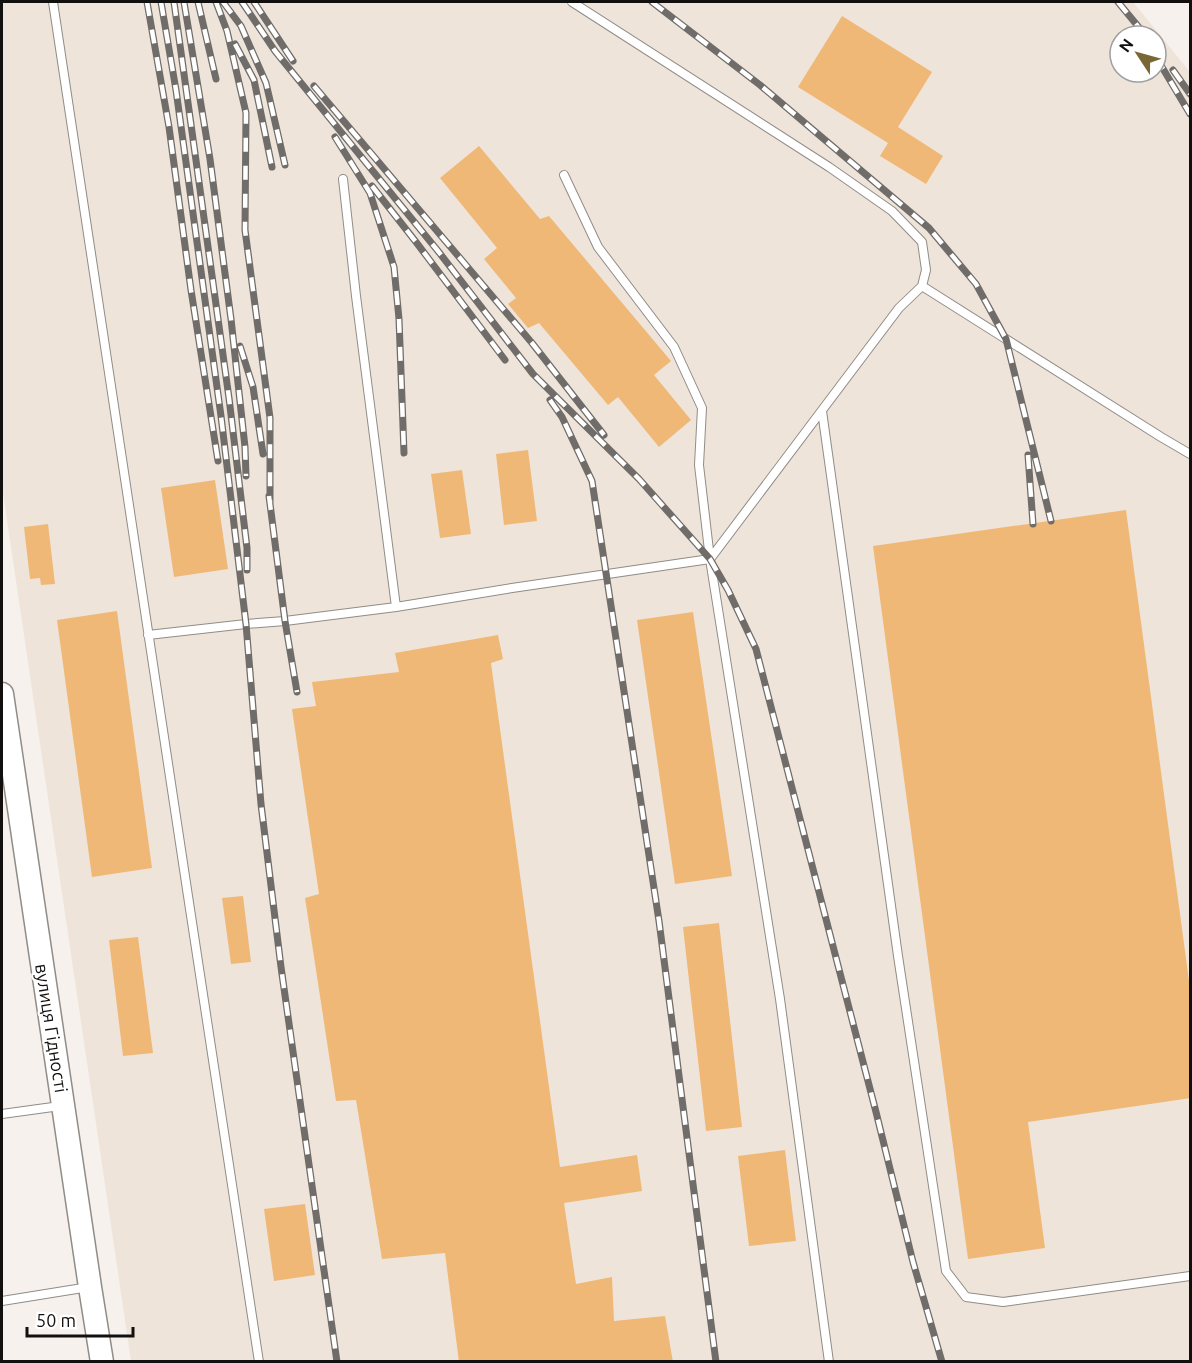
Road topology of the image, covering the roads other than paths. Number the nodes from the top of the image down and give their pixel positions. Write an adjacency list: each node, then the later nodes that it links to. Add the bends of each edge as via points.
1 (53, 2): 10 (lane)
2 (572, 2): 5 (lane, via 892,211 922,242 926,270)
3 (564, 175): 8 (lane, via 598,247 674,347 702,408 699,465)
4 (343, 179): 9 (lane)
5 (922, 286): 6 (lane, via 899,308); 7 (lane)
6 (822, 411): 8 (lane); 14 (lane, via 946,1271 966,1297 1003,1302)
7 (1191, 454)
8 (710, 559): 9 (lane); 19 (lane, via 780,999)
9 (396, 607): 10 (lane)
10 (148, 635): 18 (lane)
11 (2, 694): 12 (main road, вулиця Гідності)
12 (64, 1105): 13 (lane); 15 (main road, вулиця Гідності)
13 (2, 1114)
14 (1191, 1276)
15 (90, 1287): 16 (lane); 17 (main road, вулиця Гідності)
16 (2, 1301)
17 (102, 1362)
18 (259, 1362)
19 (829, 1362)

